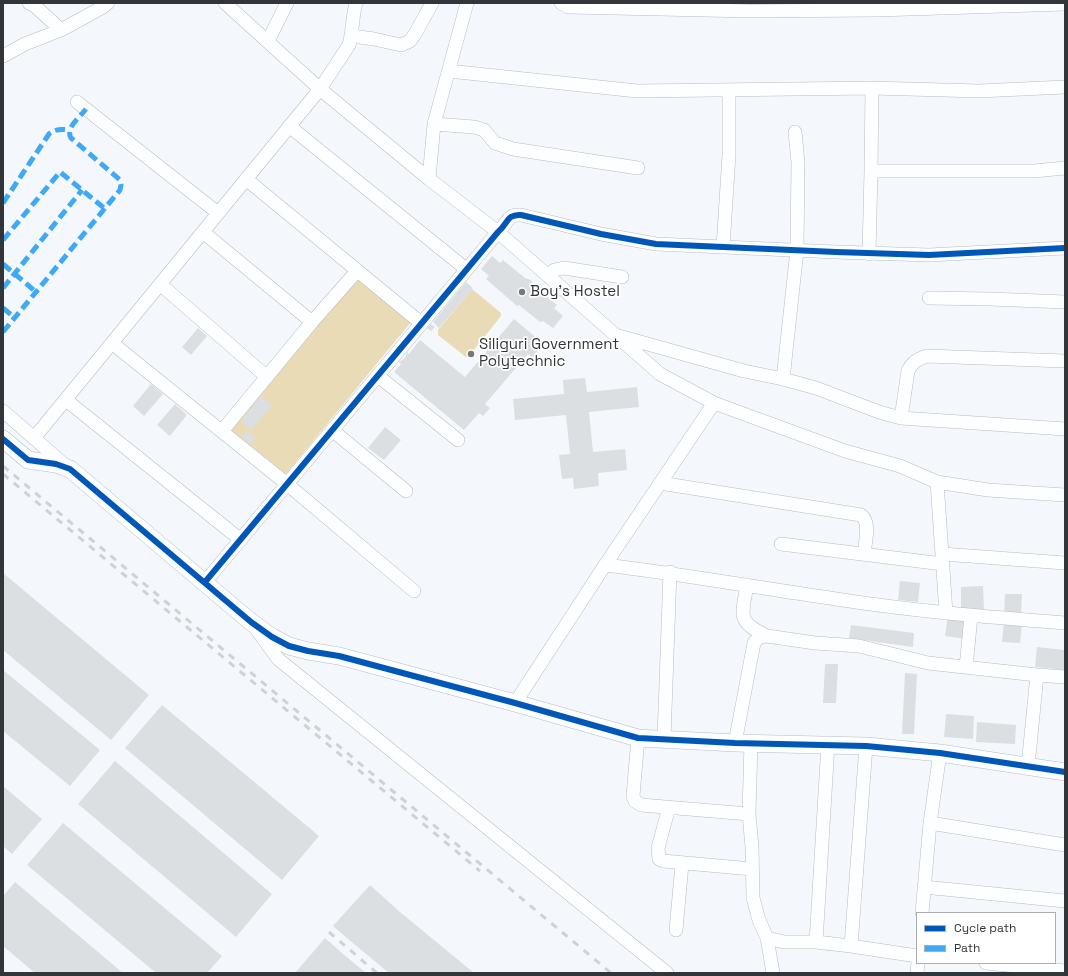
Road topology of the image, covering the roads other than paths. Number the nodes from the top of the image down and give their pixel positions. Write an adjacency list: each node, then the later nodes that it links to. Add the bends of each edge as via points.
1 (29, 3): 11 (street)
2 (108, 3): 11 (street)
3 (225, 3): 13 (street)
4 (287, 3): 13 (street)
5 (356, 3): 12 (street)
6 (432, 3): 12 (street, via 410,41 401,45)
7 (467, 3): 15 (street)
8 (561, 3): 10 (street, via 568,7)
9 (1065, 4): 10 (street, via 750,11)
10 (614, 6)
11 (61, 30): 14 (street)
12 (352, 36): 18 (street, via 349,45)
13 (268, 40): 18 (street)
14 (3, 56)
15 (448, 72): 19 (street, via 637,91); 21 (street)
16 (1065, 87): 17 (street, via 979,91)
17 (872, 88): 19 (street); 26 (street)
18 (320, 89): 22 (street); 28 (street)
19 (729, 90): 32 (street, via 729,155)
20 (77, 102): 29 (street)
21 (434, 124): 24 (street, via 484,130 495,143 508,148); 28 (street)
22 (289, 126): 27 (street); 37 (street)
23 (795, 132): 34 (street, via 798,162)
24 (638, 168)
25 (1065, 168): 26 (street, via 1034,171)
26 (871, 171): 35 (street)
27 (246, 179): 29 (street); 36 (street)
28 (429, 179): 31 (street)
29 (218, 213): 30 (street)
30 (203, 232): 40 (street); 43 (street)
31 (498, 232): 32 (street, via 514,214 656,244); 37 (street); 38 (street)
32 (723, 247): 34 (street)
33 (1065, 248): 35 (street, via 929,255)
34 (797, 250): 35 (street); 50 (street)
35 (869, 254)
36 (357, 271): 43 (street); 44 (street)
37 (467, 273): 44 (street)
38 (549, 277): 39 (street, via 554,270 564,268); 45 (street)
39 (622, 277)
40 (160, 284): 46 (street); 48 (street)
41 (929, 298): 42 (street)
42 (1065, 302)
43 (312, 322): 48 (street)
44 (421, 328): 49 (street)
45 (615, 335): 50 (street, via 744,371); 52 (street, via 660,374)
46 (112, 343): 51 (street); 57 (street)
47 (1065, 362): 54 (street, via 928,356 918,359 911,364 908,371)
48 (267, 376): 57 (street)
49 (378, 376): 56 (street); 60 (street)
50 (783, 379): 54 (street)
51 (66, 400): 58 (street); 67 (street)
52 (714, 403): 62 (street, via 845,451 900,466); 63 (street)
53 (3, 411): 58 (street)
54 (900, 418): 55 (street)
55 (1065, 429)
56 (332, 430): 64 (street); 65 (street)
57 (222, 431): 64 (street)
58 (34, 438): 61 (street)
59 (3, 439): 61 (street, via 28,460)
60 (458, 440)
61 (70, 469): 74 (street)
62 (937, 482): 66 (street, via 988,490); 70 (street)
63 (660, 483): 69 (street, via 861,515 866,524); 72 (street)
64 (287, 484): 67 (street); 76 (street)
65 (406, 491)
66 (1065, 495)
67 (241, 540): 74 (street)
68 (781, 544): 69 (street)
69 (864, 554): 70 (street)
70 (943, 559): 71 (street); 77 (street)
71 (1065, 563)
72 (605, 565): 73 (street); 85 (street)
73 (670, 572): 75 (street); 87 (street)
74 (205, 582): 79 (street)
75 (746, 585): 77 (street, via 837,600); 81 (street, via 746,623)
76 (414, 591)
77 (946, 613): 78 (street)
78 (971, 616): 80 (street); 82 (street)
79 (251, 622): 85 (street, via 289,646 340,656); 110 (street, via 278,659)
80 (1065, 623)
81 (767, 636): 82 (street, via 859,646 928,663); 88 (street, via 759,637 754,643)
82 (966, 667): 83 (street)
83 (1037, 675): 84 (street); 92 (street)
84 (1065, 677)
85 (515, 703): 86 (street)
86 (638, 738): 87 (street); 94 (street, via 633,796 635,801 641,805)
87 (664, 738): 88 (street)
88 (743, 743): 89 (street); 95 (street)
89 (828, 744): 90 (street); 105 (street)
90 (866, 746): 91 (street); 106 (street)
91 (940, 753): 92 (street); 96 (street)
92 (1028, 766): 93 (street)
93 (1065, 772)
94 (669, 807): 95 (street); 98 (street, via 659,859)
95 (749, 814): 99 (street)
96 (930, 823): 97 (street); 100 (street)
97 (1065, 845)
98 (682, 864): 99 (street); 103 (street)
99 (752, 869): 104 (street, via 753,898)
100 (924, 888): 101 (street); 102 (street)
101 (1065, 901)
102 (922, 912)
103 (676, 930)
104 (767, 938): 105 (street, via 784,942); 111 (street)
105 (816, 942): 106 (street)
106 (851, 946): 107 (street)
107 (916, 956)
108 (996, 964): 109 (street)
109 (1065, 971)
110 (667, 973)
111 (773, 973)

